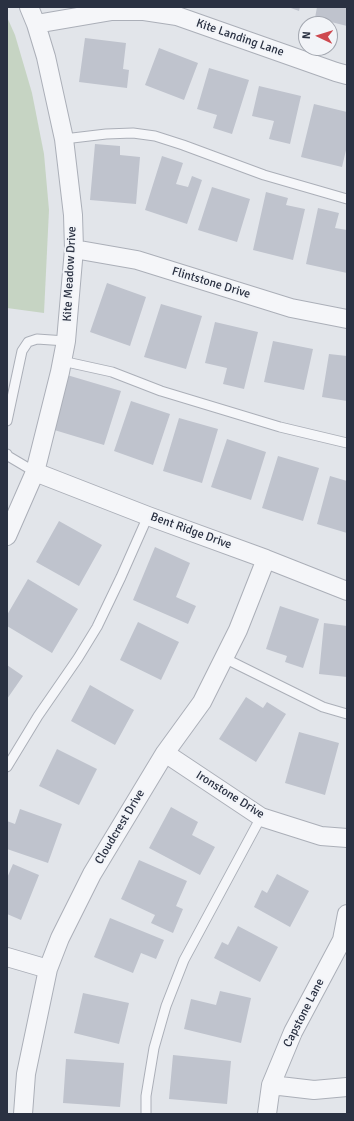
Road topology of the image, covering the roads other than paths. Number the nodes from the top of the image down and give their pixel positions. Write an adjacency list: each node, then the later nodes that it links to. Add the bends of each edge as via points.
1 (29, 7): 2 (street, Kite Meadow Drive)
2 (36, 24): 3 (street, Kite Landing Lane, via 112,11 144,11 177,16); 4 (street, Kite Meadow Drive)
3 (347, 74)
4 (64, 139): 5 (lane, via 133,133 155,136 264,175); 6 (street, Kite Meadow Drive, via 73,215)
5 (347, 199)
6 (74, 249): 7 (street, Flintstone Drive, via 137,260 291,308); 8 (street, Kite Meadow Drive)
7 (347, 319)
8 (66, 341): 9 (street, Kite Meadow Drive); 10 (lane, via 37,339 28,342 22,351)
9 (62, 361): 11 (lane, via 112,372 161,391 280,427); 13 (street, Kite Meadow Drive)
10 (7, 421)
11 (347, 443)
12 (7, 454): 13 (lane)
13 (35, 472): 14 (street, Bent Ridge Drive); 15 (street, Kite Meadow Drive)
14 (148, 516): 16 (street, Bent Ridge Drive); 21 (lane, via 97,627)
15 (7, 536)
16 (266, 559): 17 (street, Bent Ridge Drive); 18 (street, Cloudcrest Drive)
17 (347, 590)
18 (224, 658): 19 (lane, via 317,704); 20 (street, Cloudcrest Drive, via 202,702)
19 (347, 714)
20 (165, 752): 22 (street, Ironstone Drive); 27 (street, Cloudcrest Drive, via 92,874 60,938)
21 (7, 767)
22 (261, 817): 23 (street, Ironstone Drive, via 321,836); 31 (lane, via 184,960 166,1006 154,1048 146,1096)
23 (347, 838)
24 (347, 914): 25 (street, Capstone Lane)
25 (344, 942): 28 (street, Capstone Lane, via 293,1032)
26 (7, 957): 27 (street)
27 (48, 969): 30 (street, Cloudcrest Drive, via 26,1074)
28 (270, 1085): 29 (street, via 314,1090); 32 (street, Capstone Lane)
29 (347, 1087)
30 (23, 1114)
31 (146, 1114)
32 (267, 1114)

